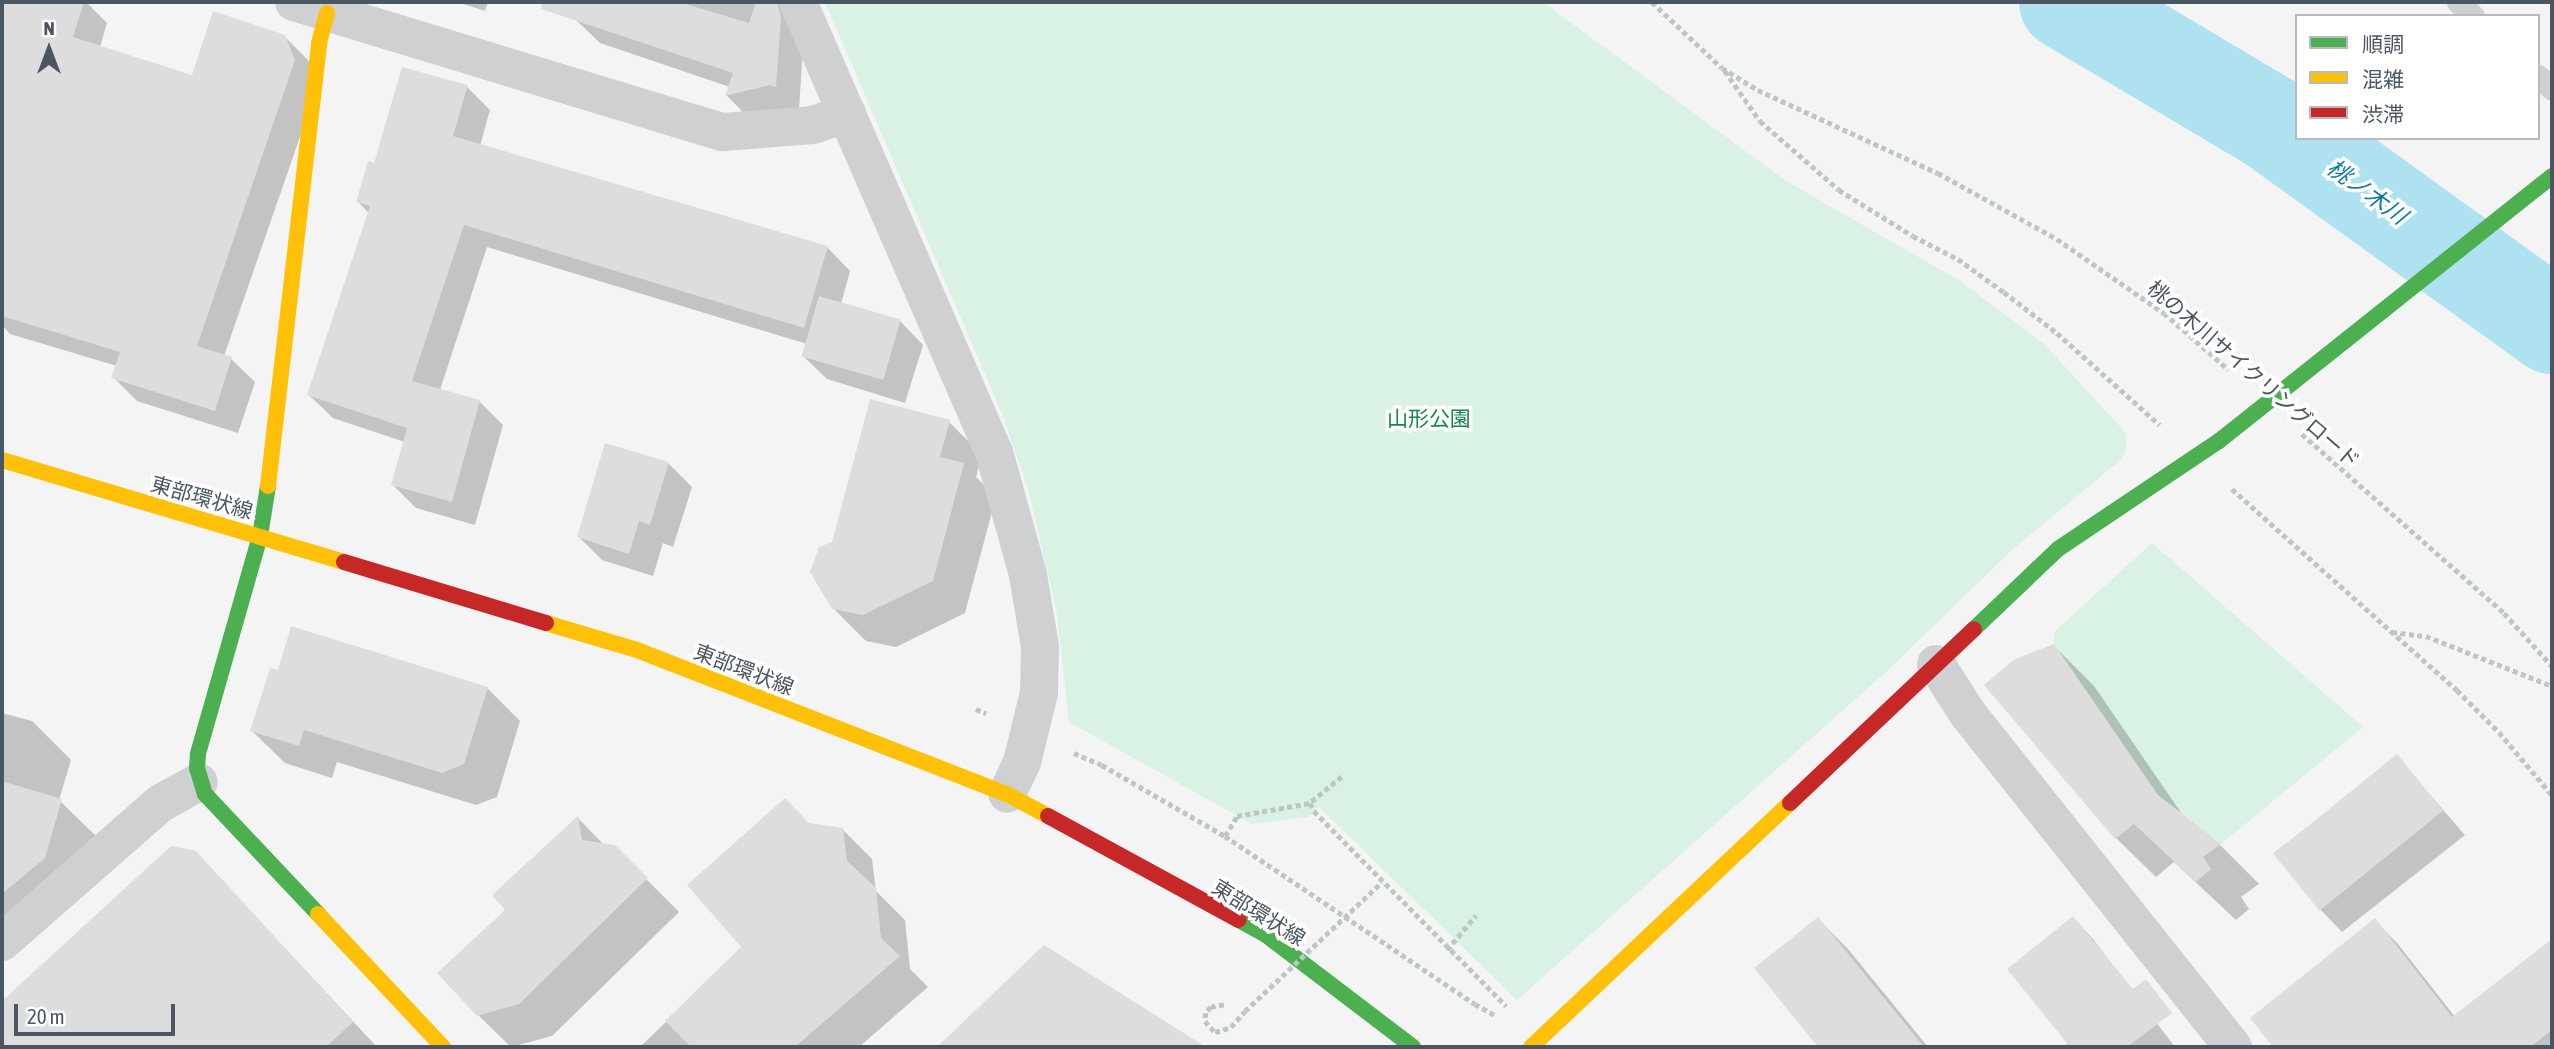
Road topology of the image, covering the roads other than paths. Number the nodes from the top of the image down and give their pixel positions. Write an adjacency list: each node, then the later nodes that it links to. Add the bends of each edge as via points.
1 (798, 2): 5 (street)
2 (2458, 2): 4 (lane)
3 (310, 8): 5 (street, via 723,132 813,125); 8 (street, via 320,43)
4 (2471, 14)
5 (847, 113): 11 (street, via 994,452 1028,575 1040,647 1039,693 1022,762)
6 (2552, 176): 9 (street, bridge, via 2219,441 2058,549)
7 (2, 460): 8 (street, 東部環状線)
8 (260, 536): 10 (street, via 198,754); 11 (street, 東部環状線, via 637,650)
9 (1936, 664): 15 (street); 16 (street, via 1968,714)
10 (199, 782): 12 (street, via 161,803); 13 (street, via 205,794)
11 (1007, 794): 14 (street, 東部環状線, via 1266,935)
12 (2, 942)
13 (443, 1047)
14 (1413, 1047)
15 (1531, 1047)
16 (2233, 1047)

